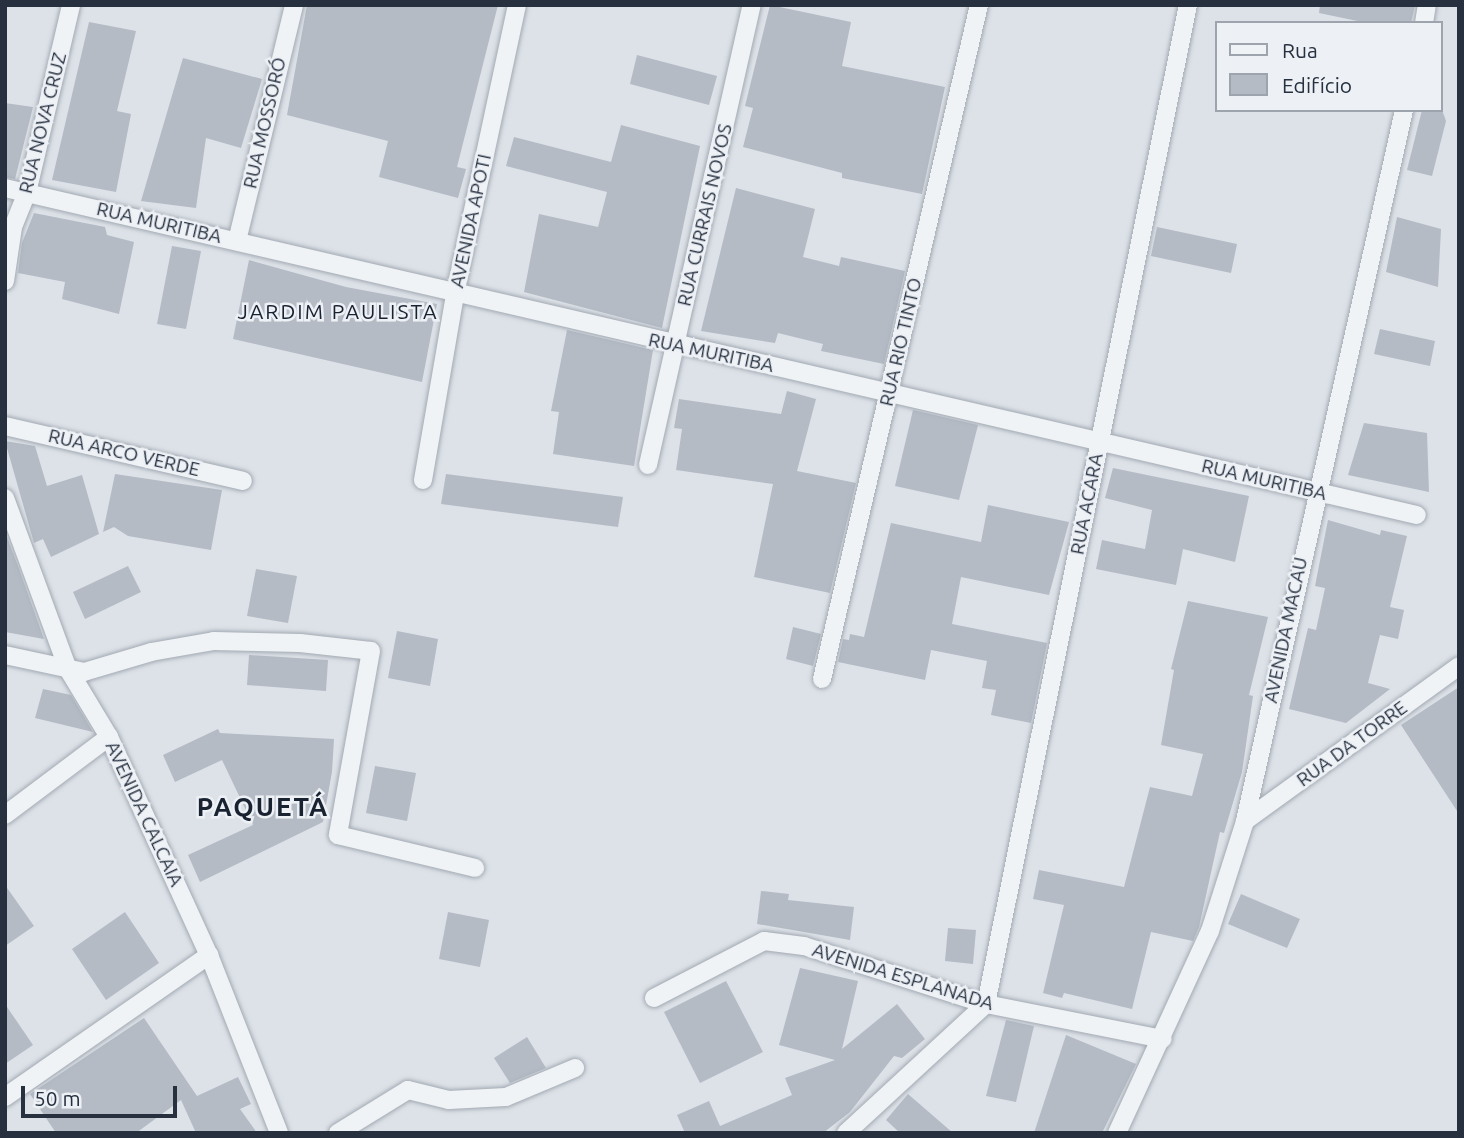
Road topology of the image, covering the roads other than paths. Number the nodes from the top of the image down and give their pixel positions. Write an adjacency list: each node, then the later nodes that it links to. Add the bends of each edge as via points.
1 (71, 5): 9 (street, RUA NOVA CRUZ)
2 (293, 5): 10 (street, RUA MOSSORÓ)
3 (517, 5): 12 (street, AVENIDA APOTI)
4 (752, 5): 13 (street, RUA CURRAIS NOVOS)
5 (979, 5): 14 (street, RUA RIO TINTO)
6 (1188, 5): 16 (street, RUA ACARA)
7 (1404, 112): 20 (street, AVENIDA MACAU)
8 (5, 188): 9 (street, RUA MURITIBA)
9 (27, 193): 10 (street, RUA MURITIBA); 11 (street, RUA NOVA CRUZ, via 13,227)
10 (237, 241): 12 (street, RUA MURITIBA)
11 (5, 281)
12 (455, 294): 13 (street, RUA MURITIBA); 18 (street, AVENIDA APOTI)
13 (675, 346): 14 (street, RUA MURITIBA); 17 (street, RUA CURRAIS NOVOS)
14 (889, 391): 16 (street, RUA MURITIBA); 26 (street, RUA RIO TINTO)
15 (5, 426): 19 (street, RUA ARCO VERDE)
16 (1100, 442): 20 (street, RUA MURITIBA); 33 (street, RUA ACARA)
17 (648, 465)
18 (423, 480)
19 (243, 481)
20 (1316, 492): 22 (street, RUA MURITIBA); 29 (street, AVENIDA MACAU)
21 (5, 498): 25 (street, AVENIDA CALCAIA)
22 (1417, 515)
23 (5, 655): 25 (street)
24 (1459, 666): 29 (street, RUA DA TORRE)
25 (68, 669): 27 (street, AVENIDA CALCAIA); 30 (street, via 97,671 151,652 214,641 371,651 338,835)
26 (822, 679)
27 (108, 737): 28 (street); 31 (street, AVENIDA CALCAIA)
28 (5, 814)
29 (1245, 821): 34 (street, AVENIDA MACAU, via 1210,932)
30 (475, 868)
31 (209, 955): 36 (street); 37 (street, AVENIDA CALCAIA)
32 (654, 998): 33 (street, AVENIDA ESPLANADA, via 764,942 804,946)
33 (986, 1004): 34 (street, AVENIDA ESPLANADA); 39 (street)
34 (1163, 1039): 40 (street, AVENIDA MACAU)
35 (575, 1068): 38 (street, via 506,1097 449,1100 408,1090)
36 (5, 1097)
37 (279, 1133)
38 (338, 1133)
39 (846, 1133)
40 (1117, 1133)

